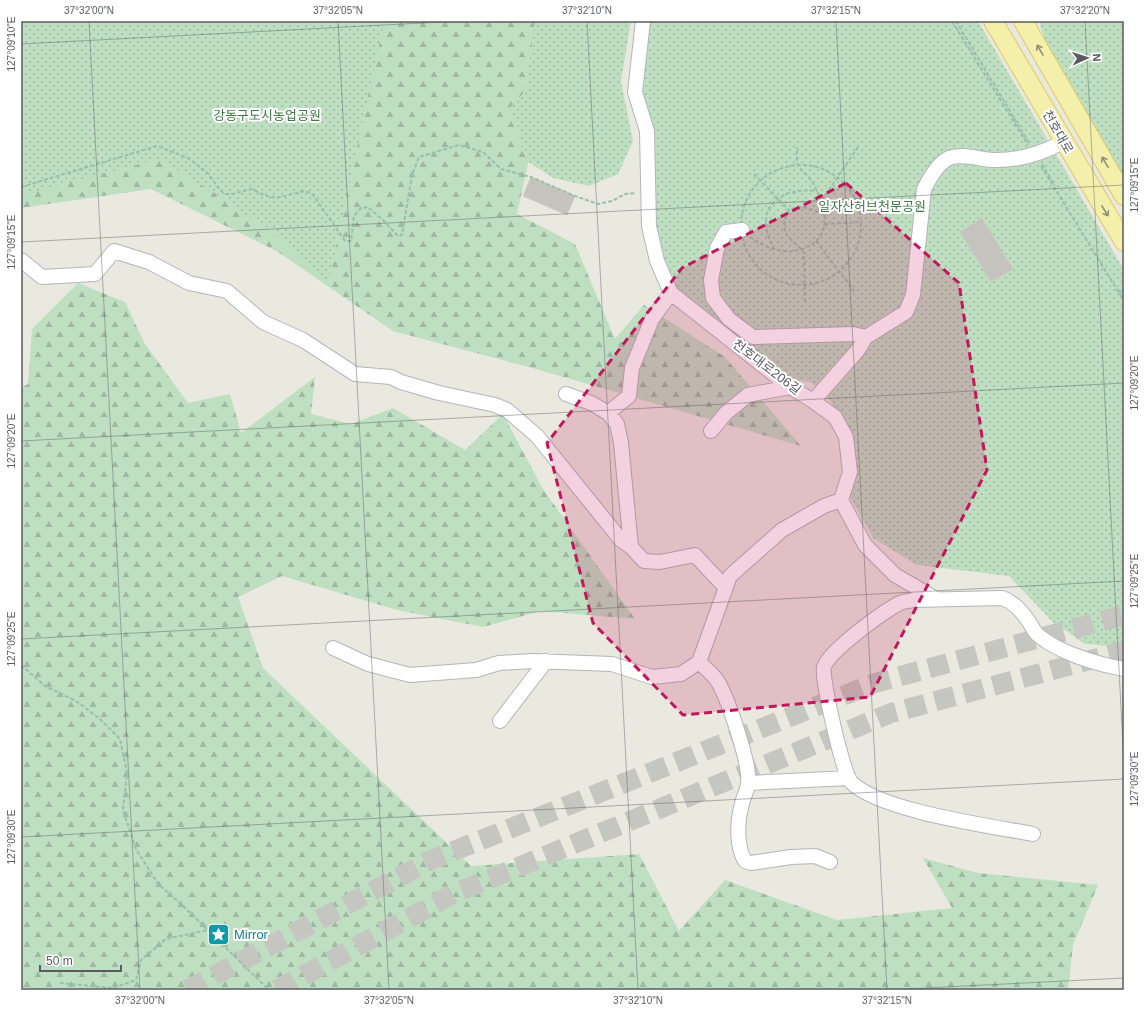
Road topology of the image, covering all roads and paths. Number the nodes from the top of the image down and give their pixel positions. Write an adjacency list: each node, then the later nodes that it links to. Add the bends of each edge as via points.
1 (644, 21): 16 (street, 천호대로206길, via 635,92 648,131)
2 (952, 21): 9 (path)
3 (956, 21): 9 (path)
4 (993, 21): 6 (main road, 천호대로)
5 (1026, 23): 17 (main road, 천호대로, one-way to 5)
6 (1063, 142): 9 (street, 천호대로206길); 26 (main road, 천호대로, one-way to 26)
7 (797, 147): 10 (path)
8 (858, 147): 12 (path)
9 (1035, 155): 34 (path); 36 (street, 천호대로206길, via 993,160 950,158 931,175 924,189 910,304 906,312)
10 (798, 165): 12 (path, via 819,168); 13 (path, via 784,167); 15 (path)
11 (754, 174): 13 (path)
12 (838, 177): 19 (path); 22 (path, via 854,197)
13 (761, 181): 18 (path); 24 (path, via 746,203 742,216)
14 (21, 187): 16 (path, via 157,146 188,158 210,174 224,194 252,189 276,199 306,191 313,195 345,241 351,241 354,216 362,208 368,207 398,236 402,235 412,175 419,157 459,145 483,152 501,169 531,176 598,204 612,201 625,194)
15 (817, 191): 18 (path, via 796,190); 19 (path)
16 (649, 192): 33 (street, 천호대로206길, via 649,226 657,261)
17 (1124, 196)
18 (777, 198): 20 (path); 28 (path, via 770,207 767,220 767,232)
19 (822, 200): 21 (path)
20 (790, 211): 21 (path, via 802,206); 27 (path, via 784,225 786,234)
21 (826, 216): 23 (path)
22 (861, 222): 23 (path); 30 (path, via 856,249)
23 (825, 224): 25 (path)
24 (742, 230): 28 (path, via 750,238); 31 (path, via 746,248 760,268 786,283); 36 (street, via 726,232 717,248 711,280 713,298 728,319 753,337 853,334)
25 (816, 241): 27 (path); 30 (path)
26 (1124, 242)
27 (802, 249): 28 (path); 31 (path)
28 (774, 250)
29 (21, 260): 43 (street, via 42,277 95,274 114,251 149,262 189,283 227,291 264,322 303,340 355,374 391,377 439,393 501,407 536,436 621,540)
30 (840, 271): 31 (path, via 829,278); 32 (path)
31 (805, 285): 35 (path)
32 (854, 291)
33 (671, 293): 37 (street, 천호대로206길); 40 (street, via 652,319 646,333 632,368 629,396)
34 (1124, 299)
35 (805, 302)
36 (866, 337): 39 (street, 천호대로206길)
37 (790, 387): 39 (street, 천호대로206길); 41 (street, via 748,394 726,413)
38 (566, 394): 40 (street, via 592,403)
39 (814, 401): 42 (street, via 835,417 846,437 850,472)
40 (608, 413): 43 (street, via 617,424 621,443)
41 (711, 431)
42 (841, 500): 44 (street, via 824,506 782,530 730,576); 45 (street, via 865,545 895,575)
43 (631, 547): 44 (street, via 644,561 660,562 695,556)
44 (725, 587): 48 (street)
45 (937, 599): 50 (street, via 1002,598 1012,602 1027,618 1036,634 1052,646 1106,666); 52 (street, via 901,602 828,659 823,669 841,757)
46 (333, 648): 47 (street, via 368,664 410,675 476,670 499,663)
47 (546, 661): 48 (street, via 612,664 652,677 681,674); 51 (street)
48 (699, 662): 53 (street, via 717,680 726,697 746,762)
49 (21, 666): 56 (path, via 45,686 76,701 100,719 120,739 127,773 123,810 136,849 158,884)
50 (1124, 669)
51 (500, 721)
52 (849, 778): 53 (street); 54 (street, via 865,792 886,802)
53 (748, 783): 55 (street, via 741,805 739,831 740,853 745,861 751,863 815,856)
54 (1033, 834)
55 (830, 862)
56 (208, 930): 57 (path, via 166,939 141,960 136,980 113,988); 58 (path)
57 (60, 983)
58 (269, 990)

